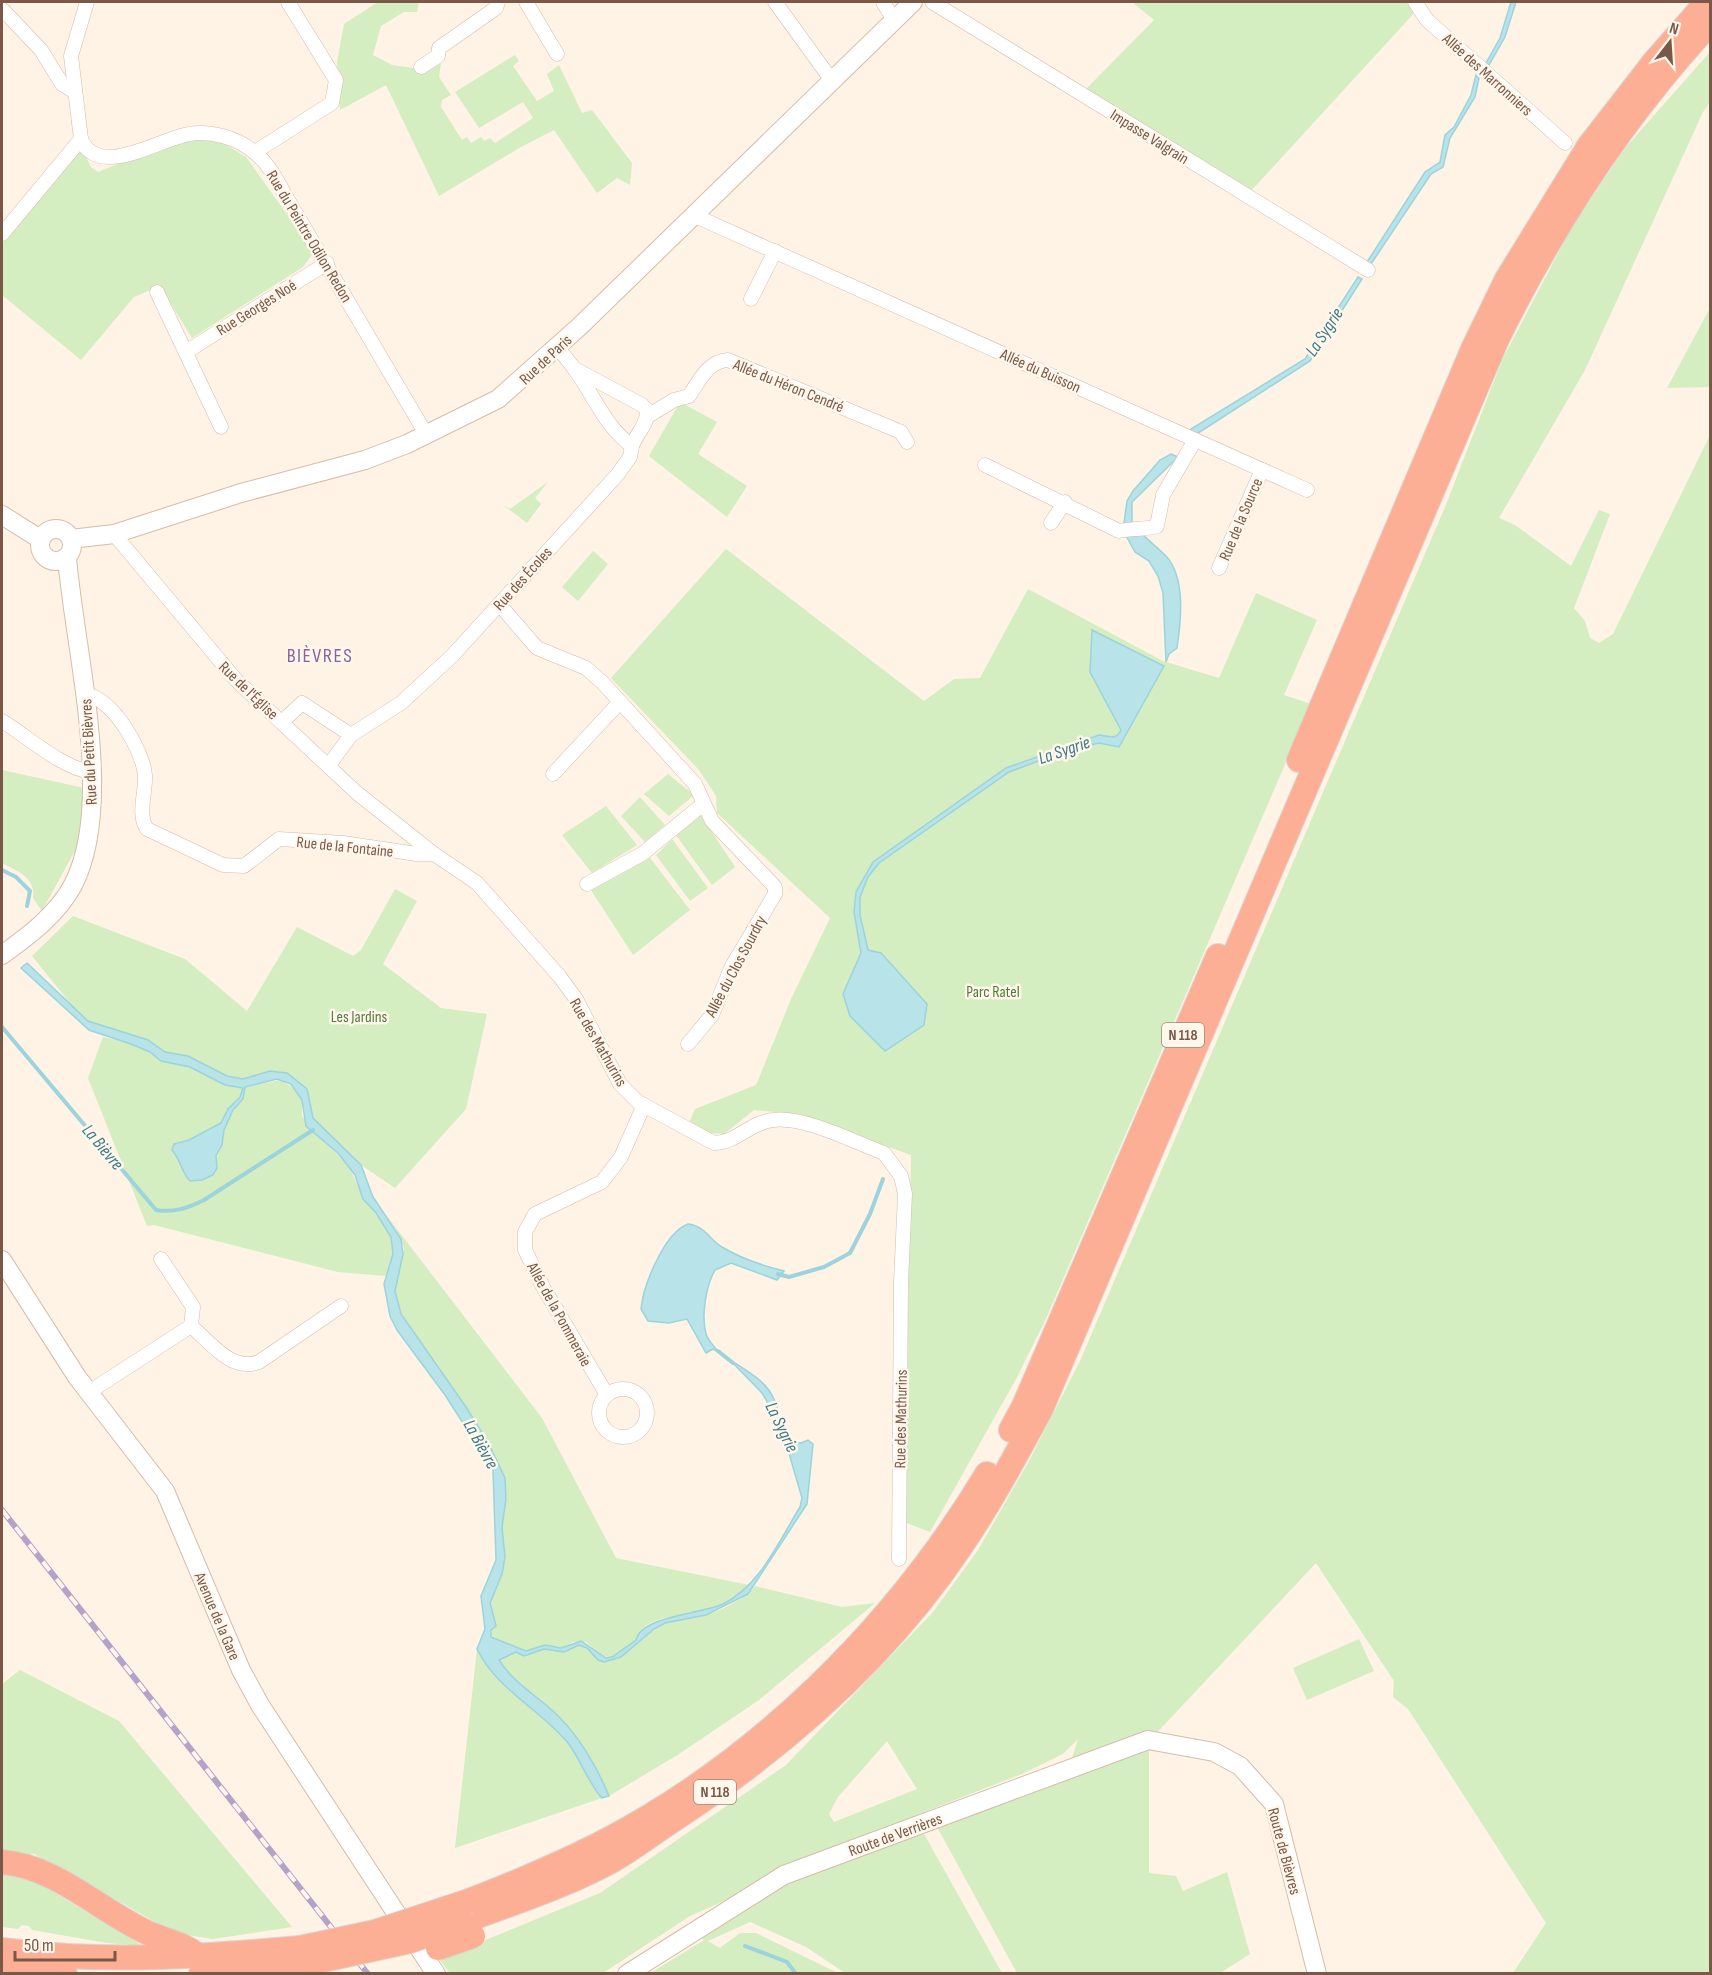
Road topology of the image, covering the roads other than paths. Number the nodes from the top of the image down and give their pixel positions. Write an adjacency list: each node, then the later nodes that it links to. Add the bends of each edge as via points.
1 (87, 2): 17 (street, via 71,56)
2 (288, 2): 20 (street, via 336,80 336,91 332,103)
3 (498, 2): 15 (street, via 496,8 439,48 438,56)
4 (526, 2): 14 (street)
5 (775, 2): 16 (street)
6 (883, 2): 12 (street)
7 (913, 2): 12 (street, Rue de Paris)
8 (932, 2): 25 (street, Impasse Valgrain)
9 (1415, 2): 19 (street, Allée des Marronniers, via 1427,20)
10 (1707, 2): 72 (highway, N 118, via 1654,61 1589,146 1507,279 1431,446 1039,1373 986,1476 937,1550 872,1631 817,1687 754,1742 669,1803 550,1868)
11 (2, 9): 17 (street, via 40,50 62,84)
12 (894, 20): 16 (street, Rue de Paris)
13 (1710, 23): 72 (highway, N 118, via 1654,88 1573,202 1522,288 1041,1409 961,1547 861,1668 804,1722 734,1779 622,1854 550,1888 539,1906)
14 (557, 54)
15 (421, 68)
16 (833, 82): 21 (street, Rue de Paris)
17 (75, 92): 18 (street)
18 (81, 138): 20 (street, Rue du Peintre Odilon Redon, via 87,150 106,158 191,133 232,139); 22 (street)
19 (1565, 142)
20 (255, 152): 24 (street, Rue du Peintre Odilon Redon, via 269,167)
21 (693, 215): 23 (street, Allée du Buisson); 28 (street, Rue de Paris)
22 (2, 234)
23 (775, 251): 27 (street); 34 (street, Allée du Buisson)
24 (327, 263): 29 (street, Rue Georges Noé); 33 (street, Rue du Peintre Odilon Redon)
25 (1368, 270)
26 (157, 292): 29 (street)
27 (751, 299)
28 (557, 347): 30 (street); 33 (street, Rue de Paris, via 498,399)
29 (186, 352): 32 (street)
30 (575, 369): 31 (street, via 642,405); 36 (street)
31 (648, 416): 35 (street, Allée du Héron Cendré, via 689,396 708,368 718,360 728,360 902,432); 36 (street, Rue des Écoles)
32 (221, 427)
33 (426, 434): 43 (street, Rue de Paris, via 365,460 241,493)
34 (1195, 440): 38 (street, Allée du Buisson); 40 (street, via 1163,495 1157,526 1119,531)
35 (907, 442)
36 (631, 451): 48 (street, Rue des Écoles)
37 (985, 465): 40 (street)
38 (1262, 470): 39 (street, Allée du Buisson); 47 (street, Rue de la Source)
39 (1307, 490)
40 (1065, 502): 42 (street)
41 (2, 515): 44 (street)
42 (1051, 523)
43 (114, 534): 45 (street, Rue de Paris); 52 (street, Rue de l'Église, via 236,680)
44 (40, 539): 45 (street, via 46,531 56,528 66,531); 46 (street, via 41,552)
45 (71, 539): 46 (street, via 72,549)
46 (59, 559): 49 (street, Rue du Petit Bièvres, via 69,588)
47 (1219, 568)
48 (499, 604): 50 (street, via 537,648 586,668); 53 (street, Rue des Écoles, via 401,704)
49 (85, 694): 55 (street, Rue du Petit Bièvres); 58 (street, Rue de la Fontaine, via 109,705 142,760 142,821 147,829 224,865 244,866 279,839)
50 (620, 703): 56 (street); 57 (street, via 695,784)
51 (2, 721): 55 (street, via 64,764)
52 (282, 722): 53 (street, via 302,703); 54 (street, Rue de l'Église)
53 (351, 735): 54 (street)
54 (329, 765): 58 (street, Rue des Mathurins, via 357,793)
55 (92, 772): 60 (street, Rue du Petit Bièvres, via 86,846 73,884 51,915)
56 (553, 774)
57 (702, 805): 59 (street, via 642,854); 61 (street, Allée du Clos Sourdry, via 712,821 775,887 775,894 732,966 712,1015)
58 (434, 854): 62 (street, Rue des Mathurins, via 477,883 560,977 576,999 620,1084)
59 (587, 884)
60 (2, 955)
61 (688, 1044)
62 (644, 1105): 68 (street, Allée de la Pommeraie, via 621,1157 602,1182 535,1214 525,1232 525,1250 543,1287); 69 (street, Rue des Mathurins, via 714,1143 726,1143 751,1127 773,1120 802,1123 884,1153 894,1162 905,1194)
63 (161, 1259): 66 (street, via 193,1307)
64 (2, 1260): 67 (street, Avenue de la Gare)
65 (341, 1306): 66 (street, via 260,1362 249,1365 224,1356)
66 (191, 1326): 67 (street)
67 (89, 1392): 77 (street, Avenue de la Gare, via 165,1491 241,1670 260,1705)
68 (607, 1395)
69 (899, 1559)
70 (1182, 1744): 78 (street, Route de Verrières, via 1148,1740 784,1875); 79 (street, Route de Bièvres, via 1214,1752 1240,1766 1274,1804)
71 (2, 1862): 74 (highway, via 27,1866 50,1876 149,1933 185,1945)
72 (468, 1920): 74 (highway, N 118, bridge, via 410,1941); 76 (highway, bridge, via 411,1957)
73 (9, 1965): 74 (highway, N 118, via 67,1958); 75 (highway, N 118)
74 (200, 1965)
75 (65, 1974)
76 (340, 1974)
77 (436, 1974)
78 (627, 1974)
79 (1317, 1974)

